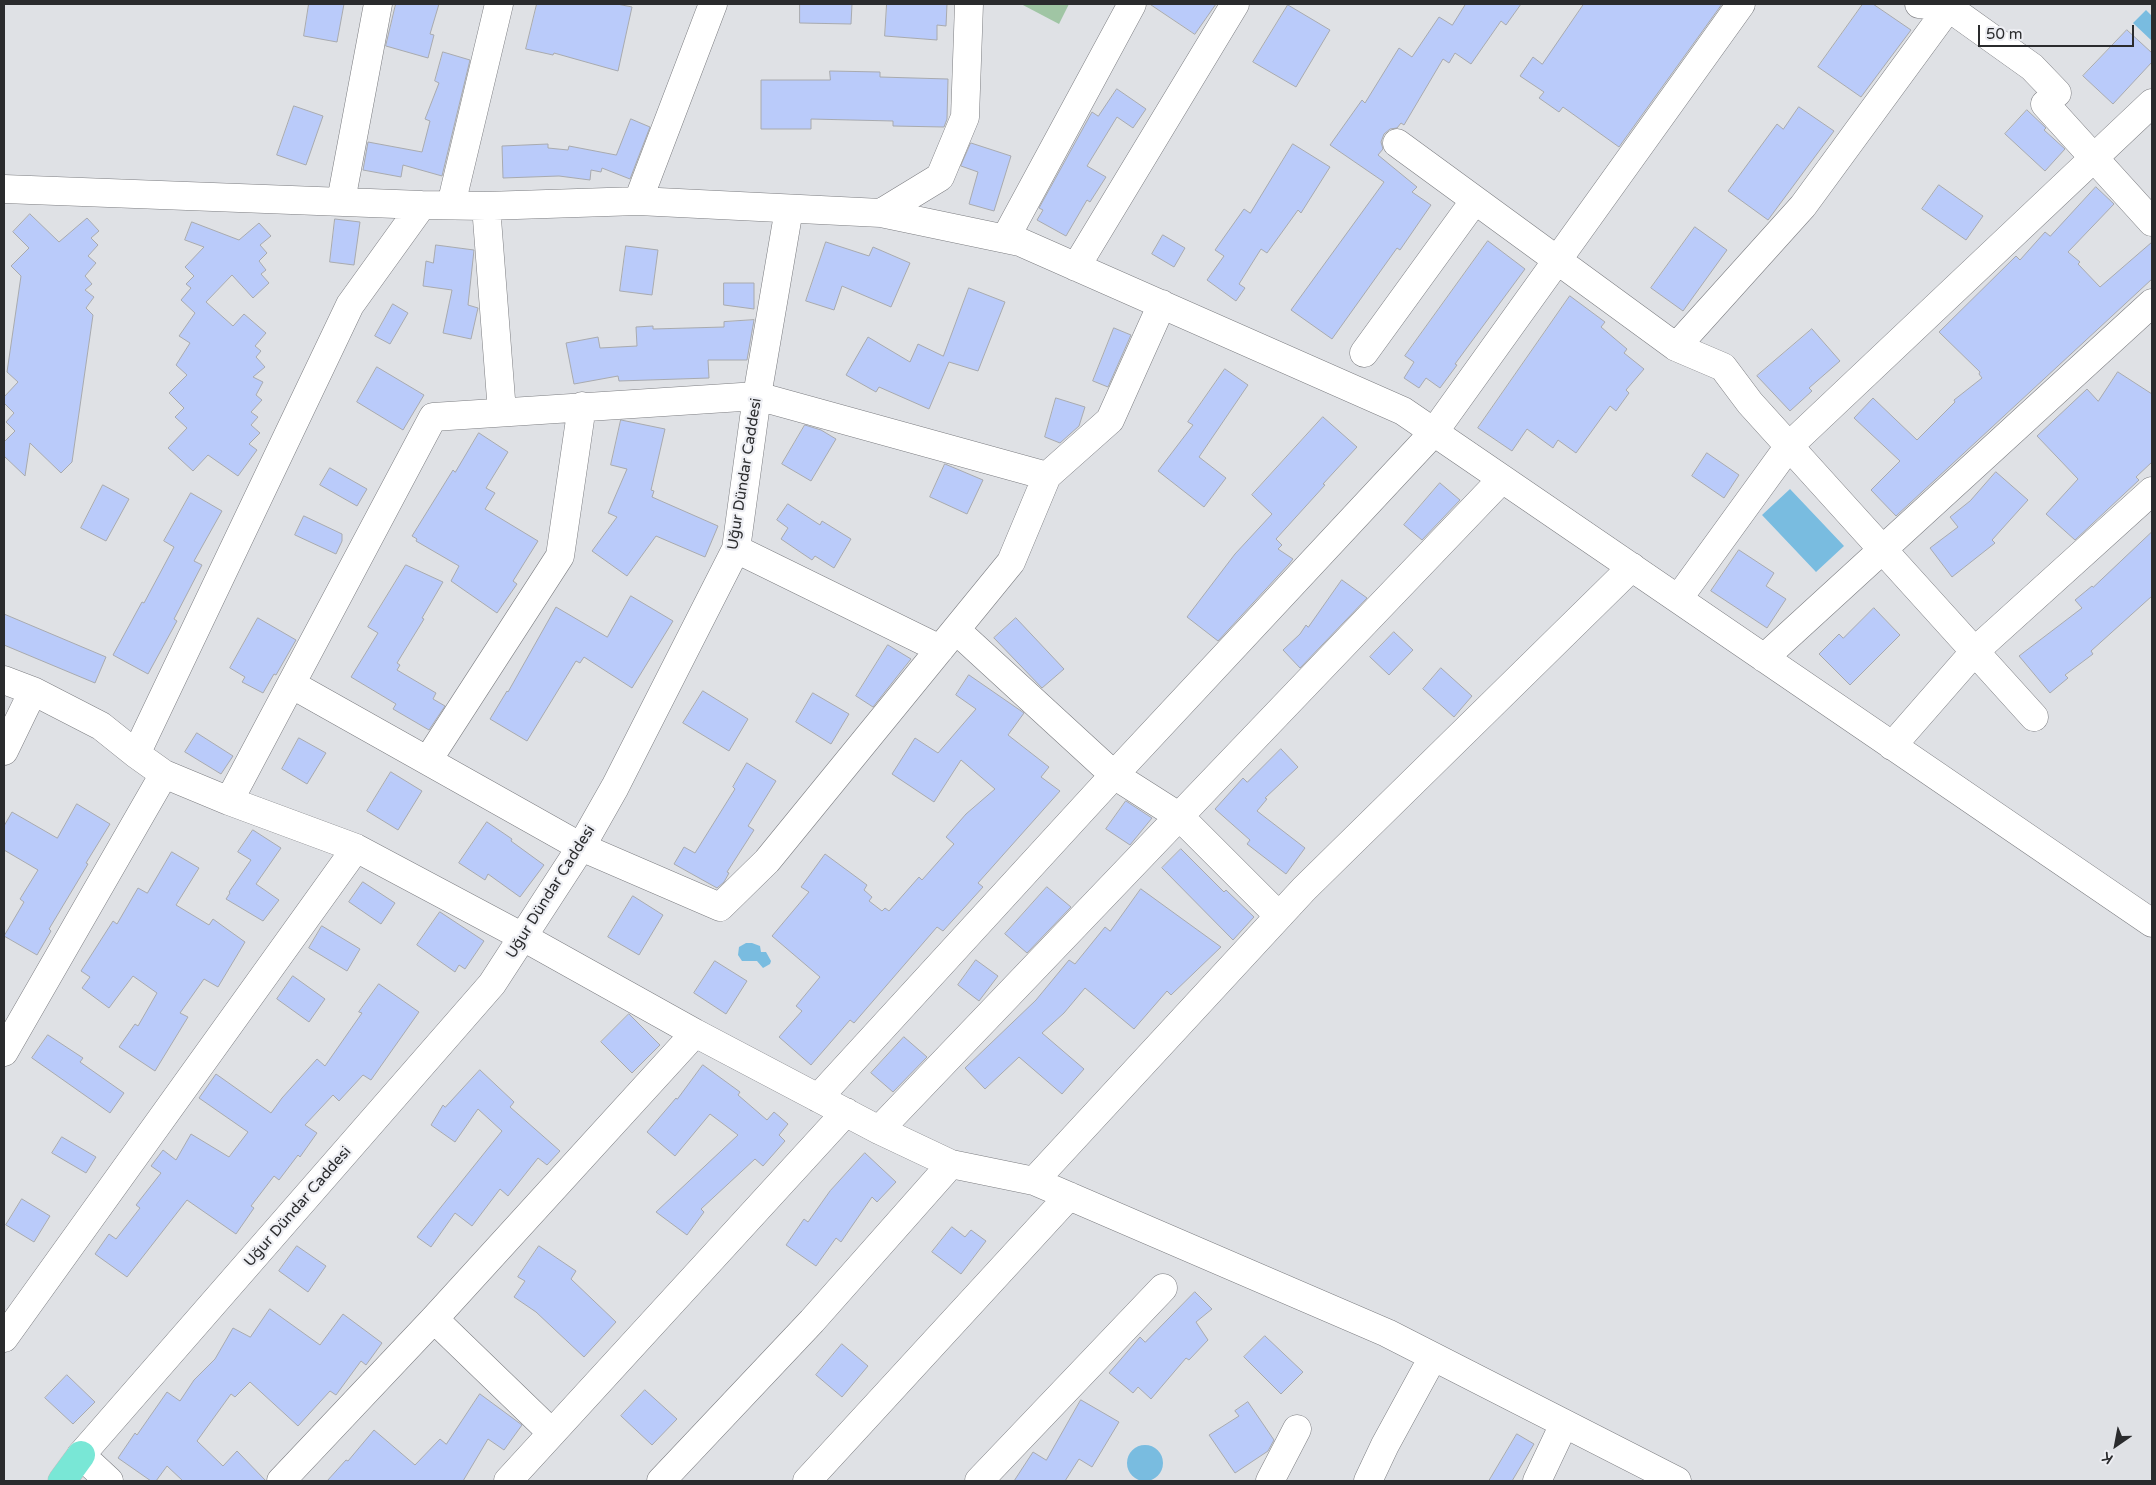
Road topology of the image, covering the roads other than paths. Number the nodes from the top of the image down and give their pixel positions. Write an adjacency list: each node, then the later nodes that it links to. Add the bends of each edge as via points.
1 (378, 4): 15 (street)
2 (499, 4): 18 (street)
3 (713, 4): 16 (street)
4 (969, 4): 21 (street, via 966,116 940,177)
5 (1132, 4): 23 (street)
6 (1235, 4): 25 (street)
7 (1742, 4): 24 (street)
8 (1918, 4): 9 (street)
9 (1950, 6): 12 (street, via 2032,66); 28 (street, via 1803,206)
10 (2152, 103): 12 (street)
11 (1397, 143): 14 (street)
12 (2094, 158): 22 (street); 34 (street)
13 (4, 189): 15 (street)
14 (1475, 200): 24 (street); 29 (street)
15 (342, 201): 17 (street)
16 (638, 201): 19 (street); 20 (street)
17 (422, 205): 18 (street); 51 (street, via 350,305)
18 (451, 205): 19 (street)
19 (486, 206): 32 (street)
20 (789, 209): 21 (street); 30 (street, Uğur Dündar Caddesi)
21 (881, 213): 23 (street)
22 (2152, 222)
23 (1005, 239): 25 (street, via 1020,242)
24 (1558, 260): 28 (street); 33 (street)
25 (1076, 267): 27 (street)
26 (2152, 303): 39 (street)
27 (1162, 304): 33 (street, via 1403,411); 35 (street, via 1110,420)
28 (1676, 347): 34 (street, via 1723,367 1750,403)
29 (1364, 354)
30 (757, 396): 31 (street); 35 (street); 38 (street, Uğur Dündar Caddesi)
31 (582, 406): 32 (street); 52 (street, via 560,556)
32 (502, 412): 46 (street, via 432,417)
33 (1434, 432): 36 (street); 54 (street)
34 (1790, 446): 39 (street); 41 (street)
35 (1047, 476): 42 (street, via 1010,562)
36 (1502, 479): 40 (street); 56 (street)
37 (2152, 491): 43 (street)
38 (736, 549): 42 (street); 57 (street, Uğur Dündar Caddesi)
39 (1882, 549): 43 (street); 44 (street)
40 (1632, 567): 41 (street); 59 (street)
41 (1678, 599): 44 (street)
42 (948, 639): 54 (street); 57 (street, via 767,861 720,907)
43 (1975, 651): 48 (street); 49 (street)
44 (1764, 658): 49 (street)
45 (4, 680): 47 (street)
46 (291, 684): 52 (street); 55 (street)
47 (33, 691): 50 (street); 51 (street, via 102,726)
48 (2034, 717)
49 (1892, 746): 60 (street)
50 (4, 750)
51 (136, 754): 53 (street)
52 (428, 760): 57 (street)
53 (164, 774): 55 (street); 63 (street)
54 (1114, 774): 56 (street); 64 (street)
55 (229, 801): 58 (street)
56 (1180, 817): 59 (street); 66 (street)
57 (581, 847): 61 (street, Uğur Dündar Caddesi)
58 (356, 848): 61 (street); 72 (street)
59 (1279, 916): 68 (street)
60 (2152, 924)
61 (523, 937): 62 (street); 77 (street, Uğur Dündar Caddesi, via 492,984)
62 (695, 1033): 64 (street); 71 (street)
63 (4, 1052)
64 (818, 1098): 65 (street)
65 (846, 1112): 66 (street); 76 (street)
66 (879, 1130): 67 (street)
67 (951, 1164): 68 (street); 82 (street, via 812,1321)
68 (1034, 1181): 69 (street)
69 (1069, 1196): 73 (street); 83 (street)
70 (1163, 1288): 84 (street)
71 (434, 1319): 76 (street); 80 (street)
72 (5, 1334)
73 (1433, 1357): 74 (street); 86 (street)
74 (1564, 1424): 87 (street); 88 (street)
75 (1297, 1429): 85 (street)
76 (552, 1433): 81 (street)
77 (81, 1455): 78 (main road); 79 (street)
78 (62, 1481)
79 (109, 1481)
80 (281, 1481)
81 (508, 1481)
82 (661, 1481)
83 (807, 1481)
84 (979, 1481)
85 (1270, 1481)
86 (1368, 1481)
87 (1537, 1481)
88 (1677, 1481)

